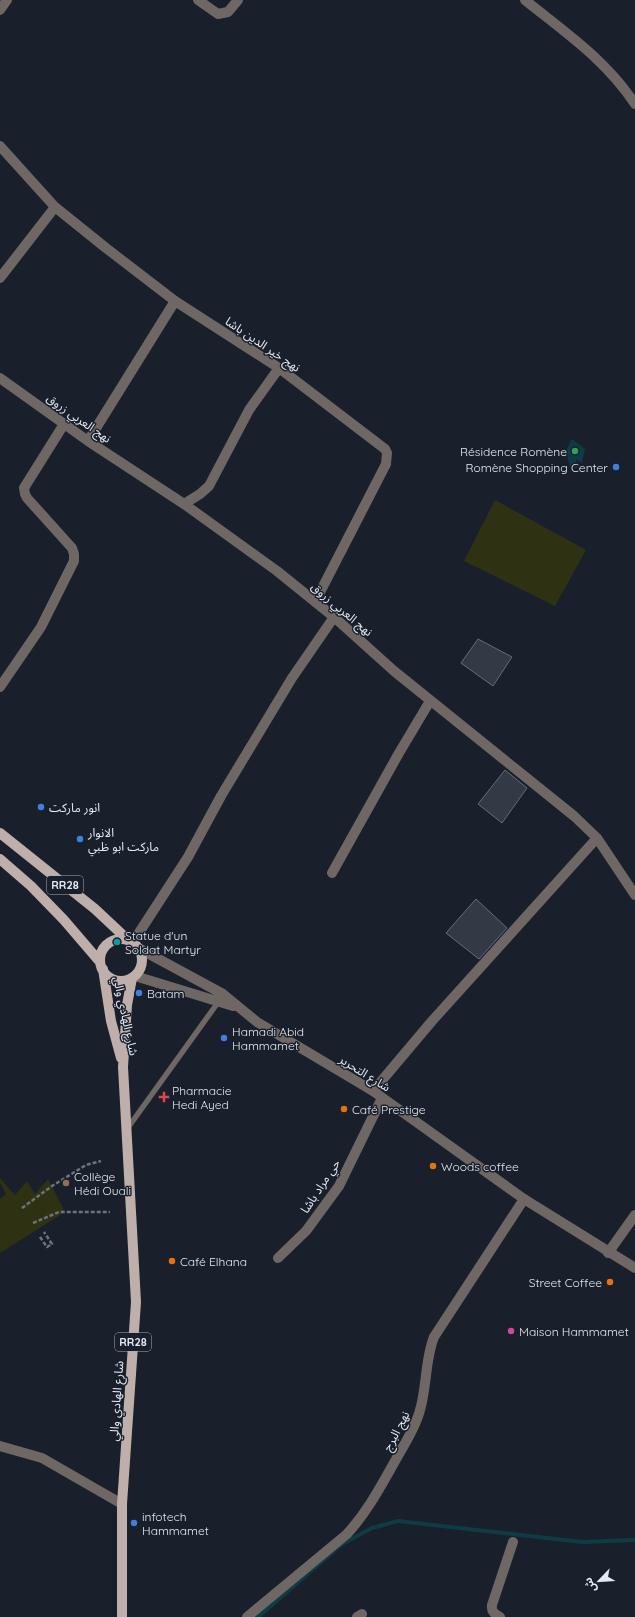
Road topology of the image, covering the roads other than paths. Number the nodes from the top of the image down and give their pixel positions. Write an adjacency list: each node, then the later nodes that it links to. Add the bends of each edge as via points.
1 (8, 0): 5 (street)
2 (198, 0): 3 (street, via 218,14 228,12)
3 (238, 0)
4 (525, 0): 6 (street, via 608,69)
5 (0, 10)
6 (635, 104)
7 (0, 146): 8 (street, نهج خير الدين باشا)
8 (55, 207): 9 (street); 10 (street, نهج خير الدين باشا)
9 (0, 278)
10 (175, 301): 11 (street, نهج خير الدين باشا); 14 (street)
11 (279, 368): 15 (street, via 249,410 209,486); 16 (street, نهج خير الدين باشا, via 383,446 387,454 386,464)
12 (0, 378): 13 (street, نهج العربي زروق)
13 (64, 424): 14 (street, نهج العربي زروق); 18 (street, via 24,488 24,492 72,548 74,561 40,626)
14 (88, 441): 15 (street, نهج العربي زروق)
15 (184, 504): 16 (street, نهج العربي زروق, via 277,571)
16 (315, 602): 17 (street, نهج العربي زروق)
17 (334, 617): 19 (street, نهج العربي زروق); 25 (street, via 292,678 221,796 188,857)
18 (0, 687)
19 (430, 701): 21 (street, نهج العربي زروق, via 574,816); 23 (street, via 398,753)
20 (0, 833): 25 (main road, RR28)
21 (597, 838): 24 (street, نهج العربي زروق); 30 (street)
22 (0, 859): 26 (main road, RR28, via 64,920)
23 (332, 873)
24 (635, 895)
25 (133, 943): 26 (main road, via 118,938 111,941 101,954); 27 (main road, RR28, via 142,956 142,963 140,970); 28 (street, شارع التحرير)
26 (101, 966): 27 (main road, RR28, via 108,976 115,980 124,981); 29 (main road, شارع الهادي والي / RR28)
27 (133, 977): 28 (street, شارع التحرير); 29 (main road, شارع الهادي والي / RR28, via 127,1005)
28 (221, 998): 30 (street, شارع التحرير, via 282,1038); 32 (lane)
29 (123, 1067): 32 (main road, شارع الهادي والي / RR28)
30 (372, 1091): 31 (street, شارع التحرير)
31 (382, 1098): 33 (street, شارع التحرير); 36 (street, حي مراد باشا, via 339,1186 306,1231)
32 (127, 1129): 39 (main road, شارع الهادي والي / RR28, via 136,1302)
33 (524, 1199): 35 (street, شارع التحرير); 42 (street, نهج البرج, via 434,1337 418,1420 370,1505 347,1534)
34 (635, 1215): 35 (street)
35 (608, 1252): 37 (street, شارع التحرير)
36 (278, 1258)
37 (635, 1268)
38 (0, 1446): 39 (street, via 42,1458)
39 (122, 1504): 41 (main road, شارع الهادي والي / RR28)
40 (513, 1542): 43 (street, via 492,1605 492,1610)
41 (122, 1617)
42 (247, 1617)
43 (500, 1617)

